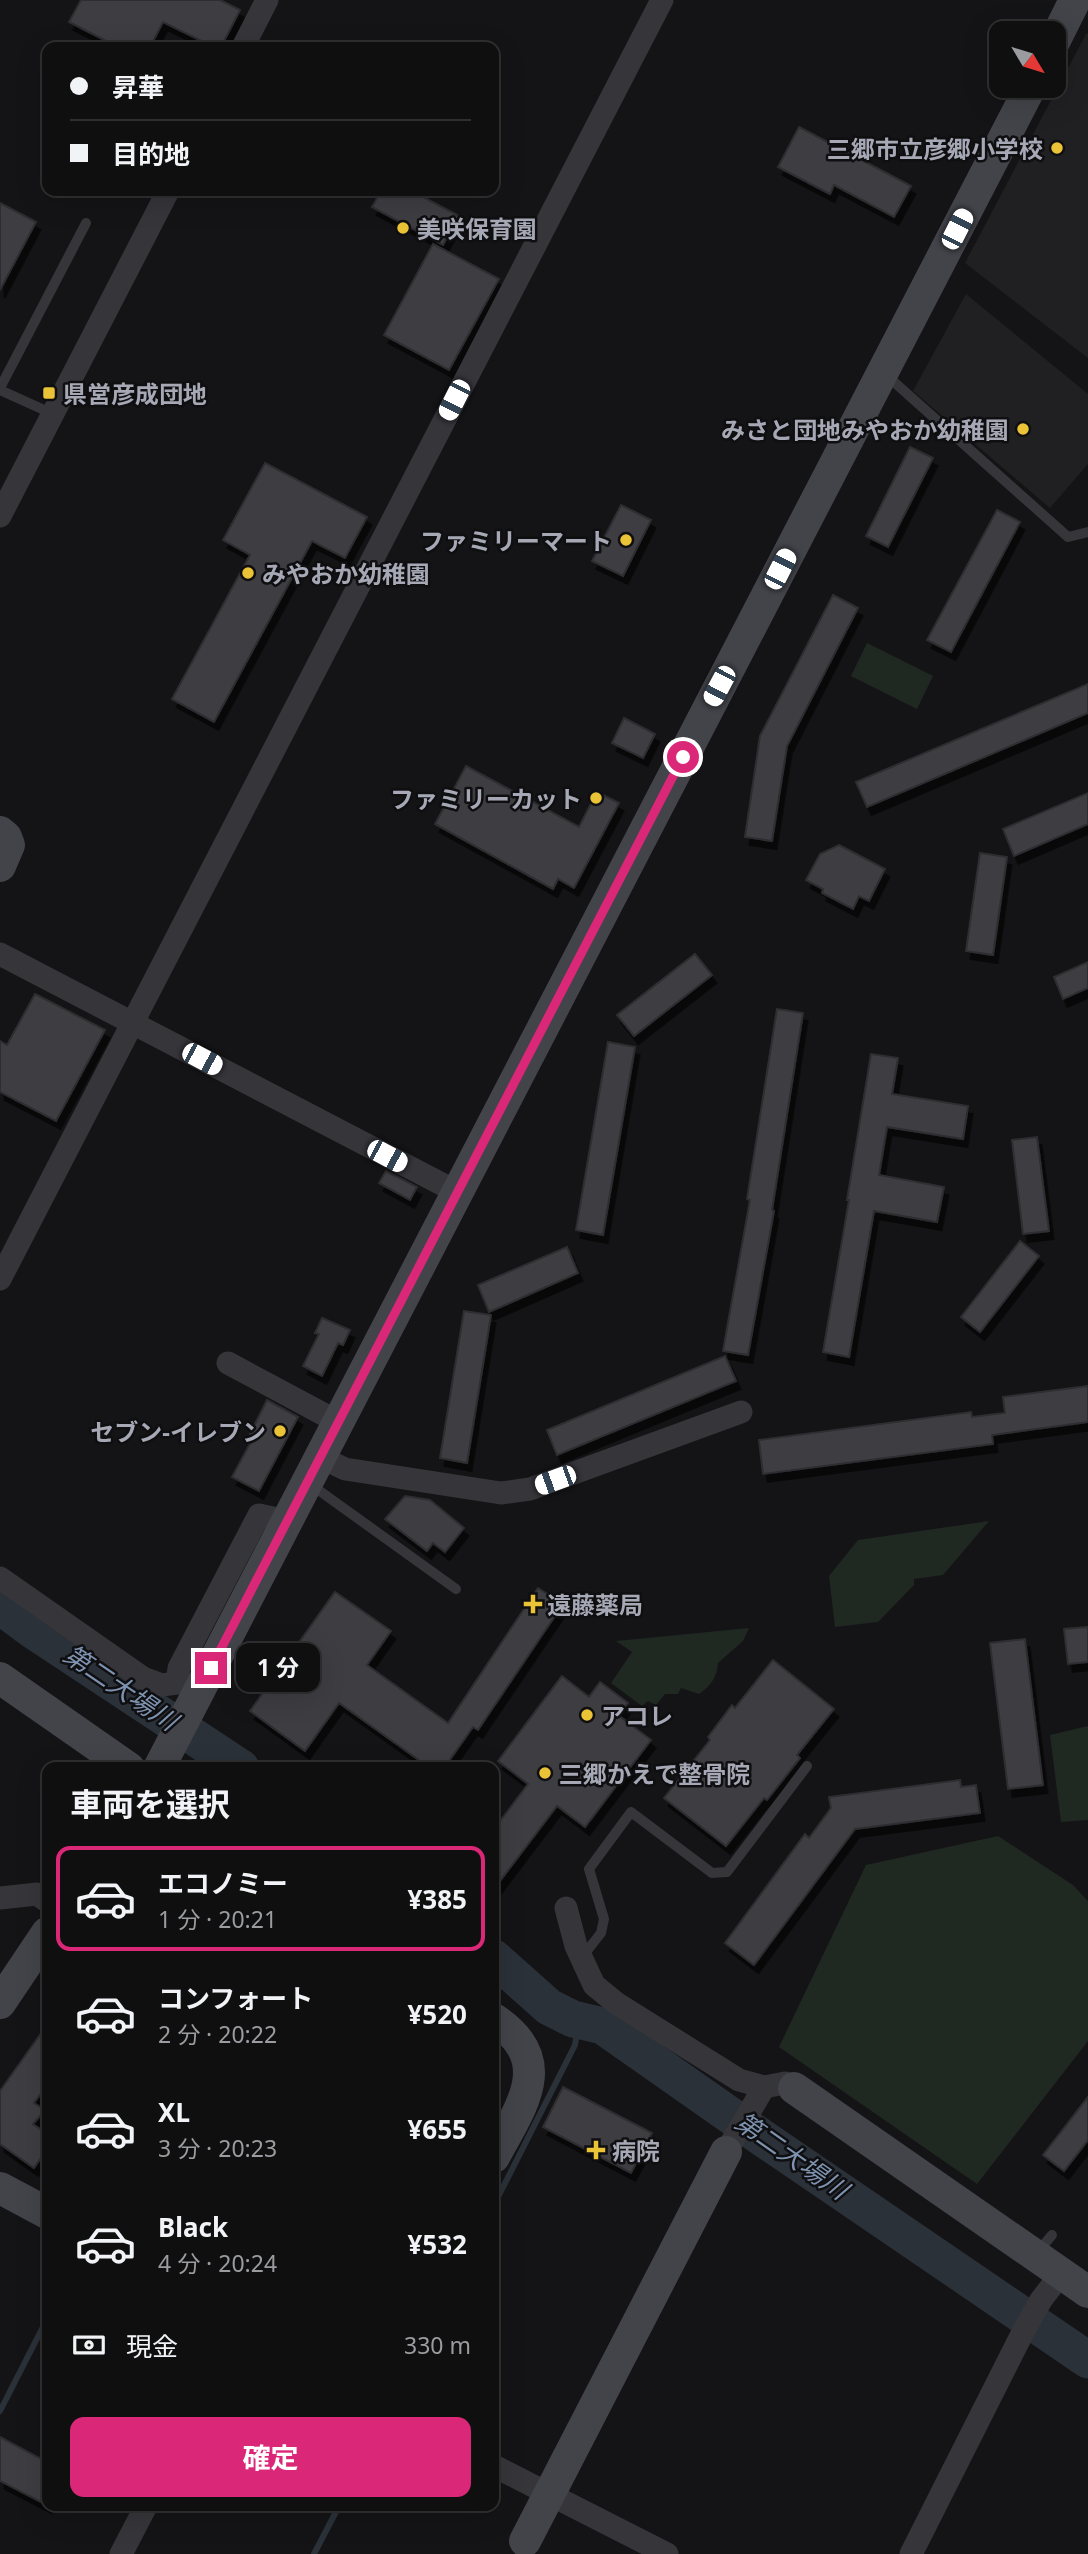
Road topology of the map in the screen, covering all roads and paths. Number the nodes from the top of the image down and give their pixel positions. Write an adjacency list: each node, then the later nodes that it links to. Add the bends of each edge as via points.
1 (267, 0): 5 (street)
2 (662, 0): 17 (street)
3 (1075, 0): 4 (street)
4 (1064, 21)
5 (246, 42)
6 (1025, 98): 9 (street)
7 (165, 196): 11 (street)
8 (86, 223): 10 (lane)
9 (883, 372): 13 (lane, via 1068,537); 18 (street)
10 (0, 389): 11 (lane)
11 (53, 414): 12 (street)
12 (0, 516)
13 (1088, 532)
14 (0, 832): 15 (street, via 9,845)
15 (0, 866)
16 (0, 954): 17 (street)
17 (133, 1023): 18 (street); 19 (street)
18 (457, 1192): 22 (street)
19 (0, 1279)
20 (228, 1363): 22 (street)
21 (741, 1412): 23 (street, via 513,1492 345,1469)
22 (338, 1422): 23 (street)
23 (314, 1470): 24 (street); 26 (lane)
24 (287, 1521): 25 (street, via 259,1515 180,1668 177,1683 162,1685 144,1678); 29 (street)
25 (0, 1578)
26 (456, 1589)
27 (0, 1678): 28 (street)
28 (120, 1762)
29 (162, 1762)
30 (807, 1766): 35 (lane, via 727,1872 712,1873 631,1812 589,1869 604,1919 601,1933)
31 (0, 1898): 32 (street, via 37,1894)
32 (42, 1898)
33 (566, 1908): 35 (street)
34 (42, 1940): 36 (street)
35 (581, 1958): 38 (street, via 594,1986 616,2003 723,2071)
36 (0, 2003)
37 (499, 2023): 40 (street, via 518,2038 527,2053 531,2075 525,2098)
38 (770, 2093): 39 (street); 43 (street, via 1044,2245)
39 (730, 2144): 45 (street)
40 (499, 2147)
41 (0, 2188): 42 (street)
42 (42, 2210)
43 (1081, 2286): 50 (street, via 1041,2300)
44 (499, 2469): 45 (street)
45 (548, 2494): 47 (street); 49 (street)
46 (143, 2511): 48 (street)
47 (521, 2547)
48 (121, 2554)
49 (667, 2554)
50 (911, 2554)

